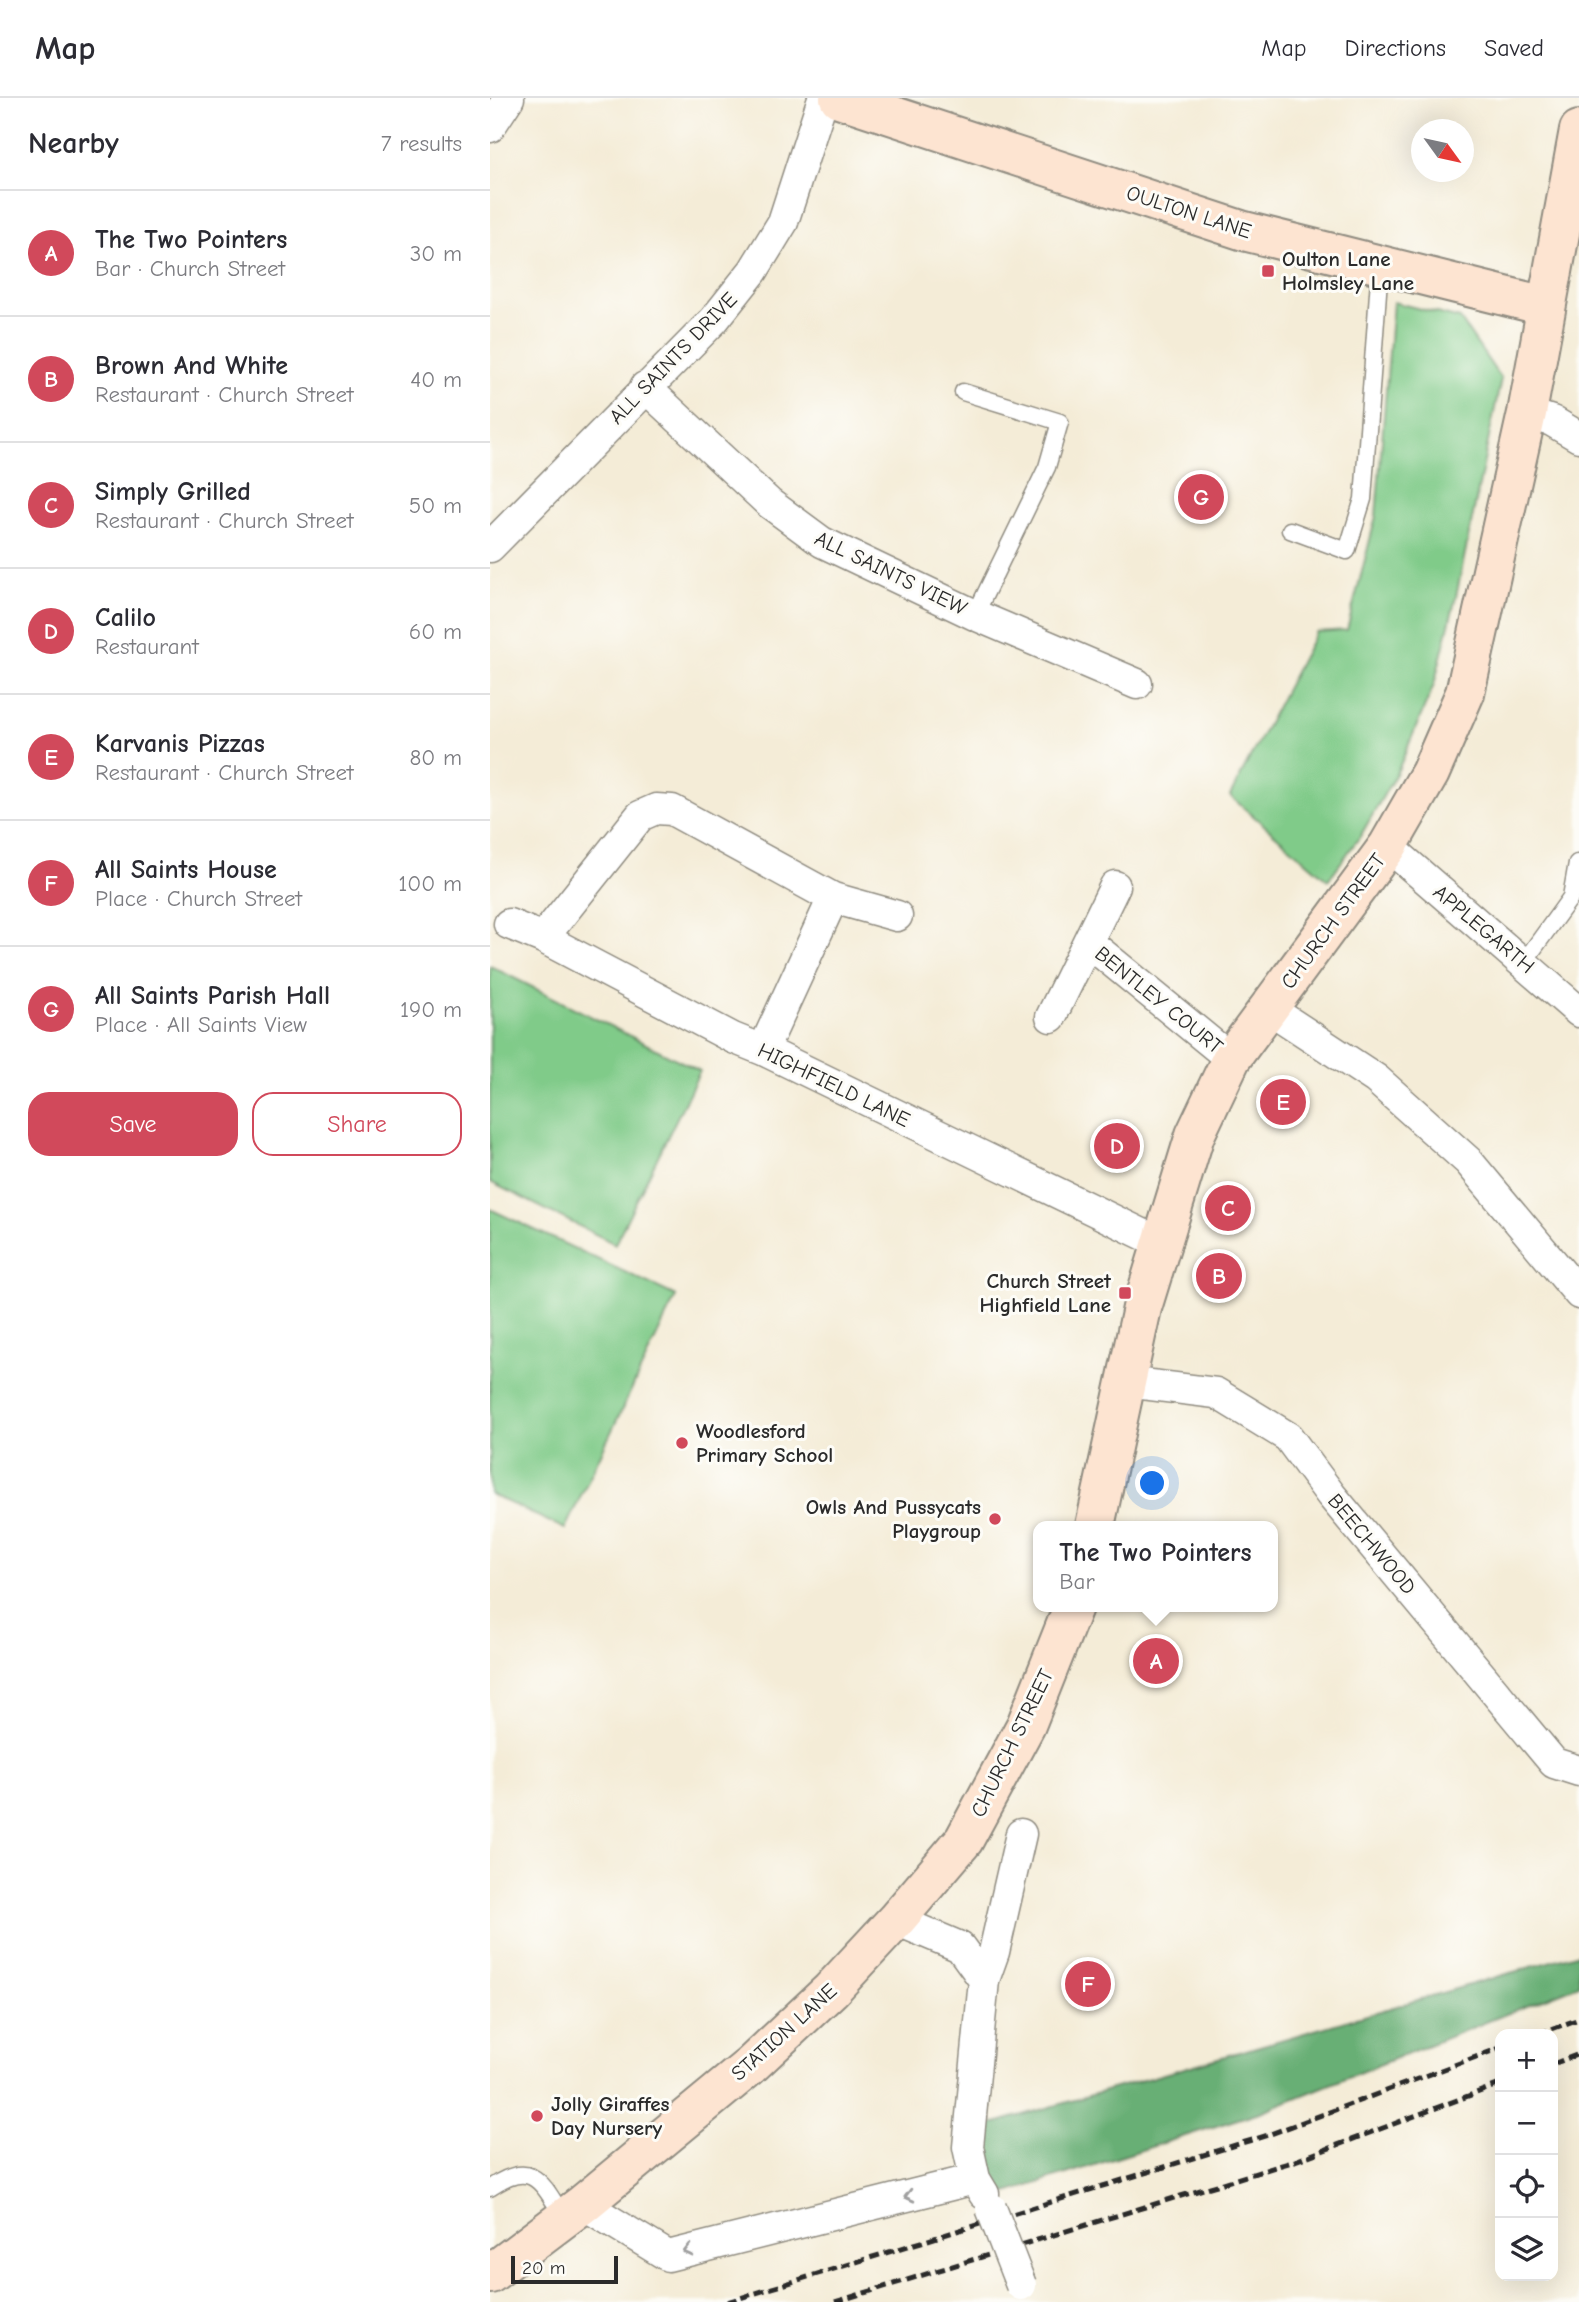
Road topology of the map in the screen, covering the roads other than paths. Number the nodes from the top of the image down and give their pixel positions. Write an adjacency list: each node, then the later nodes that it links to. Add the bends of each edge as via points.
1 (509, 98): 4 (street)
2 (823, 98): 8 (street, ALL SAINTS DRIVE, via 783,222 753,271 714,320)
3 (839, 98): 6 (street, OULTON LANE, via 1244,231)
4 (490, 127)
5 (1579, 130): 7 (street, CHURCH STREET)
6 (1380, 265): 7 (street, OULTON LANE); 12 (lane, via 1363,499 1347,551)
7 (1545, 306): 10 (street, CHURCH STREET)
8 (645, 387): 13 (street, ALL SAINTS DRIVE); 14 (street, ALL SAINTS VIEW, via 769,503 822,542)
9 (962, 392): 14 (lane, via 1060,422 1047,467)
10 (1527, 413): 11 (street); 16 (street, CHURCH STREET, via 1465,693 1430,773)
11 (1579, 437)
12 (1290, 530)
13 (490, 547)
14 (975, 615): 15 (street, ALL SAINTS VIEW)
15 (1137, 684)
16 (1388, 846): 24 (street, APPLEGARTH); 25 (street, CHURCH STREET)
17 (1577, 863): 24 (lane, via 1571,897)
18 (1115, 886): 23 (street, BENTLEY COURT)
19 (833, 898): 20 (street); 22 (street, via 672,810 656,809 640,816); 28 (street)
20 (897, 916)
21 (509, 924): 22 (street, HIGHFIELD LANE)
22 (543, 938): 28 (street, HIGHFIELD LANE)
23 (1088, 942): 27 (street, BENTLEY COURT); 29 (street, BENTLEY COURT)
24 (1524, 962): 26 (street, APPLEGARTH)
25 (1268, 1008): 29 (street, CHURCH STREET); 31 (street, via 1376,1079 1468,1161)
26 (1579, 1012)
27 (1051, 1017)
28 (763, 1050): 30 (street, HIGHFIELD LANE)
29 (1231, 1059): 30 (street, CHURCH STREET, via 1195,1135)
30 (1161, 1243): 32 (street, CHURCH STREET)
31 (1579, 1294)
32 (1126, 1382): 33 (street, CHURCH STREET); 35 (street, BEECHWOOD, via 1216,1393 1288,1437 1554,1763)
33 (1096, 1521)
34 (1071, 1612): 37 (street, CHURCH STREET, via 1026,1725)
35 (1579, 1771)
36 (1021, 1834): 39 (street)
37 (964, 1840): 38 (street, STATION LANE)
38 (896, 1920): 39 (street, via 960,1947); 42 (street, STATION LANE, via 831,1990 750,2066)
39 (984, 1980): 40 (street, via 968,2147)
40 (975, 2179): 42 (street, one-way to 42, via 668,2256); 44 (street, bridge, via 991,2208)
41 (490, 2188): 42 (lane, via 509,2176 534,2177)
42 (573, 2211): 43 (street, STATION LANE)
43 (490, 2274)
44 (1022, 2293)

